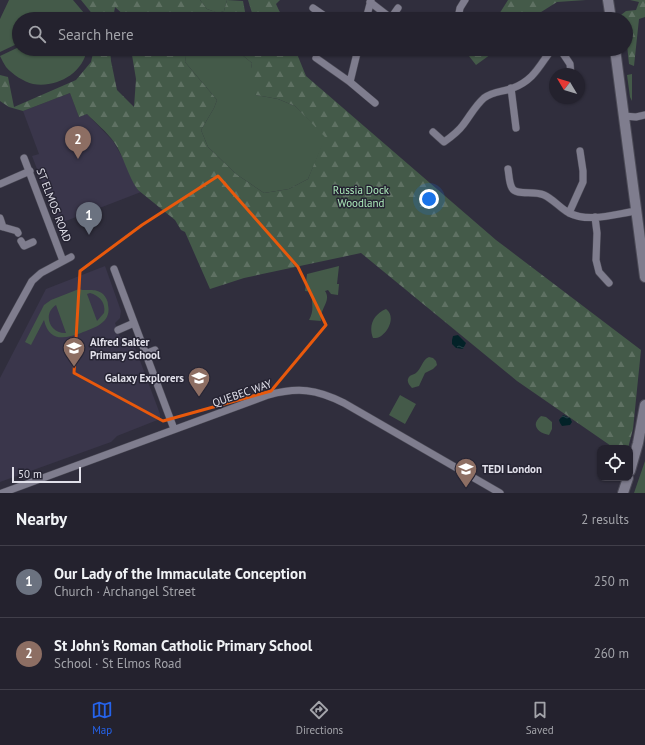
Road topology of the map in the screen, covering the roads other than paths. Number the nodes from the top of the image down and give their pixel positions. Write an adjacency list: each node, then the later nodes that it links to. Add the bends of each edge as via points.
1 (465, 0): 10 (street)
2 (608, 0): 11 (main road)
3 (370, 1): 7 (street); 8 (street)
4 (312, 8): 6 (street)
5 (398, 8): 9 (street)
6 (318, 12)
7 (368, 12)
8 (383, 12)
9 (396, 12)
10 (459, 12)
11 (610, 12)
12 (356, 56): 18 (street)
13 (547, 56): 19 (street, via 529,79)
14 (565, 56): 17 (street)
15 (616, 56): 22 (main road)
16 (316, 58): 18 (street)
17 (570, 68)
18 (350, 82): 20 (street)
19 (511, 88): 23 (street); 24 (street, via 485,98 474,108 458,131 444,142)
20 (375, 103)
21 (645, 115): 22 (street)
22 (624, 116): 30 (main road)
23 (516, 128)
24 (433, 132)
25 (580, 151): 31 (street, via 583,182)
26 (24, 158): 28 (street, ST ELMOS ROAD)
27 (508, 169): 31 (street, via 512,187 516,192 545,195)
28 (30, 171): 29 (street); 39 (street, ST ELMOS ROAD)
29 (0, 184)
30 (636, 211): 32 (street); 41 (main road)
31 (569, 213): 32 (street, via 580,217)
32 (595, 217): 42 (street, via 596,260 599,272)
33 (0, 218): 34 (street)
34 (2, 226): 35 (street)
35 (18, 233)
36 (21, 241): 37 (street, via 24,246)
37 (33, 242)
38 (71, 257): 39 (street)
39 (63, 261): 45 (street, via 32,281)
40 (114, 269): 43 (street)
41 (645, 277)
42 (609, 283)
43 (134, 323): 44 (street); 47 (street)
44 (118, 330)
45 (0, 339)
46 (155, 350): 47 (street)
47 (145, 354): 49 (street)
48 (645, 405): 50 (main road)
49 (174, 429): 52 (street, QUEBEC WAY); 53 (street, QUEBEC WAY, via 281,391 314,391 344,403)
50 (633, 461)
51 (627, 481): 54 (main road)
52 (2, 493)
53 (500, 493)
54 (623, 493)

